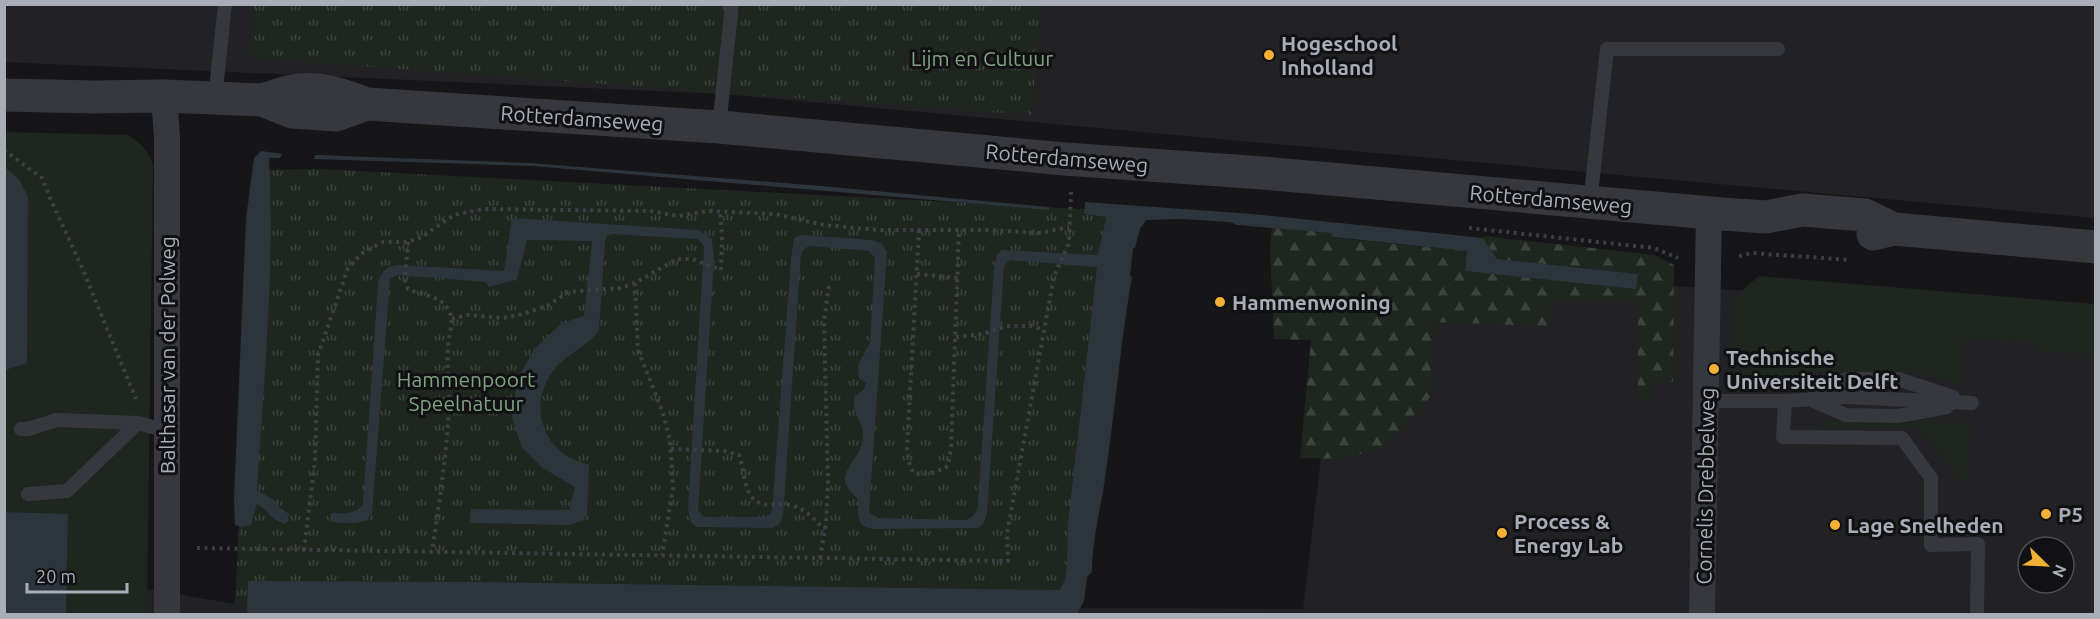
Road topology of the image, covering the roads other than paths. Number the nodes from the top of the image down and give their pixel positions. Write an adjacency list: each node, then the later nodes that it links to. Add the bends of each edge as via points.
1 (225, 4): 6 (lane)
2 (732, 4): 7 (lane)
3 (1778, 49): 8 (lane, via 1607,49)
4 (4, 95): 5 (street, Rotterdamseweg)
5 (164, 96): 6 (street, Rotterdamseweg); 16 (street, Balthasar van der Polweg, via 168,137)
6 (215, 99): 7 (street, Rotterdamseweg, via 262,100 292,112 336,115 367,104)
7 (719, 127): 8 (street, Rotterdamseweg)
8 (1590, 203): 9 (street, Rotterdamseweg)
9 (1709, 213): 10 (street, Rotterdamseweg, via 1766,217 1802,210 1865,215 1894,229); 12 (street, Cornelis Drebbelweg)
10 (2096, 247)
11 (1809, 398): 11 (lane, via 1874,398 1972,403 1898,379 1847,379); 13 (lane)
12 (1707, 401): 13 (lane); 19 (street, Cornelis Drebbelweg)
13 (1785, 401): 20 (lane, via 1783,437 1902,438 1931,478 1931,545 1978,544)
14 (138, 423): 15 (lane, via 57,420); 16 (lane); 17 (lane, via 67,491)
15 (21, 429)
16 (167, 431): 18 (street, Balthasar van der Polweg)
17 (28, 494)
18 (167, 615)
19 (1702, 615)
20 (1977, 615)

